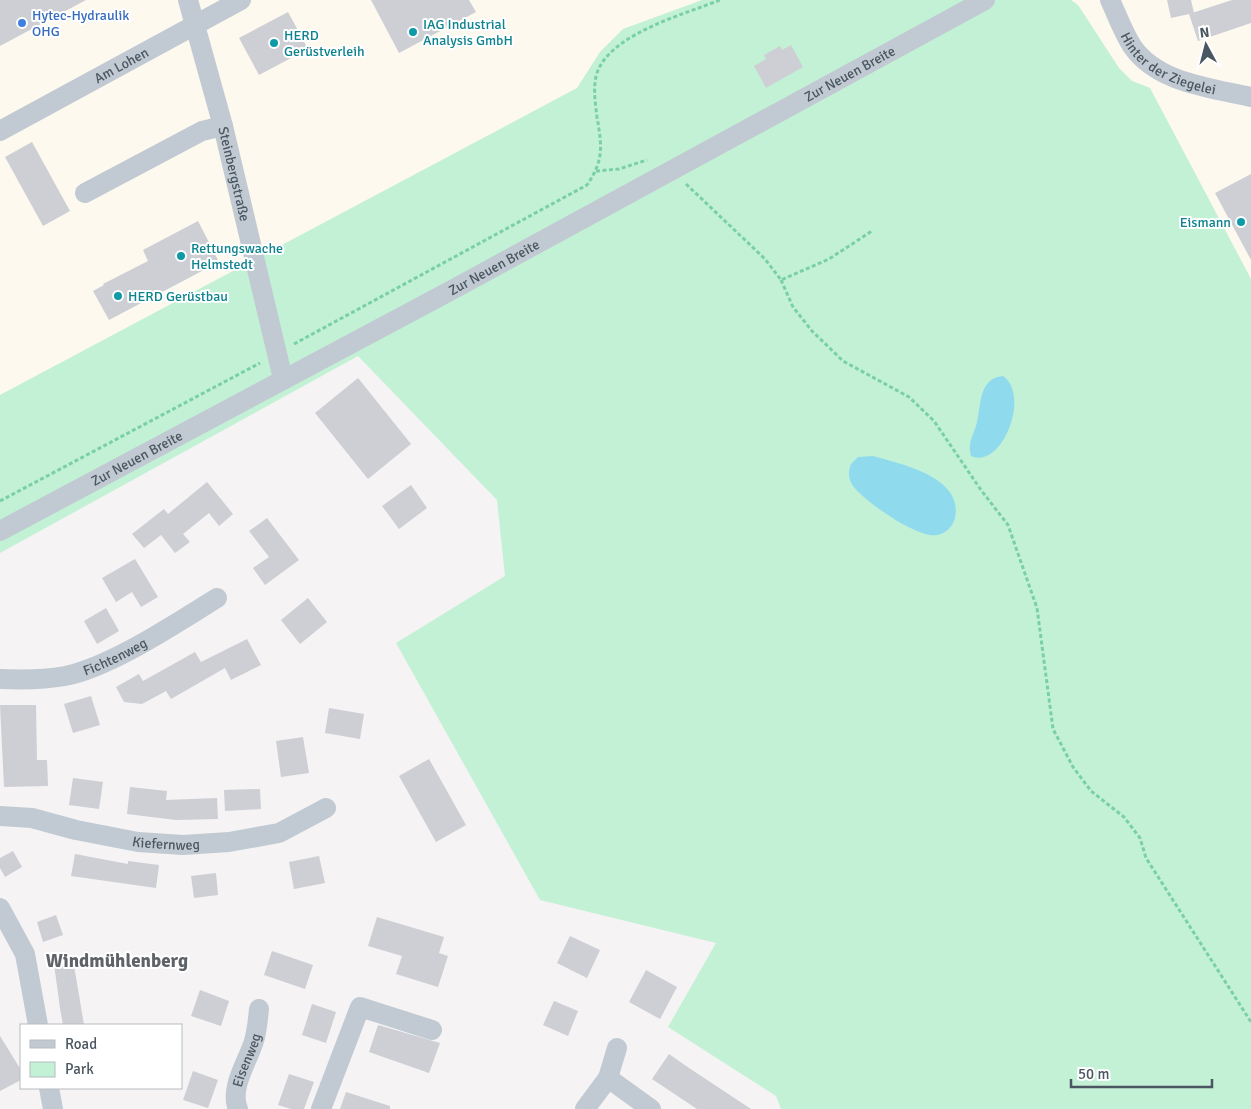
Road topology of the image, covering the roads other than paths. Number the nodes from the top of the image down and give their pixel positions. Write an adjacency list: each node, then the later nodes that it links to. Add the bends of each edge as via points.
1 (188, 0): 5 (street, Steinbergstraße)
2 (241, 0): 5 (street, Am Lohen)
3 (986, 0): 10 (street, Zur Neuen Breite)
4 (1110, 0): 6 (street, Hinter der Ziegelei, via 1132,45 1158,70 1178,79)
5 (195, 25): 7 (street, Steinbergstraße); 8 (street, Am Lohen)
6 (1251, 96)
7 (223, 126): 9 (street, via 202,131); 10 (street, Steinbergstraße)
8 (0, 131)
9 (85, 193)
10 (283, 379): 11 (street, Zur Neuen Breite)
11 (0, 531)
12 (217, 598): 13 (street, Fichtenweg, via 97,665 67,676 35,681)
13 (0, 679)
14 (326, 808): 15 (street, Kiefernweg, via 279,833 229,842 183,845 138,842 32,818)
15 (0, 816)
16 (0, 908): 18 (street, via 25,954)
17 (259, 1009): 24 (street, Eisenweg, via 255,1038 236,1088 234,1101)
18 (38, 1024)
19 (432, 1030): 25 (street, via 360,1006)
20 (617, 1048): 21 (street)
21 (608, 1078): 26 (street); 27 (street)
22 (50, 1089): 23 (street)
23 (53, 1109)
24 (238, 1109)
25 (321, 1109)
26 (585, 1109)
27 (651, 1109)

